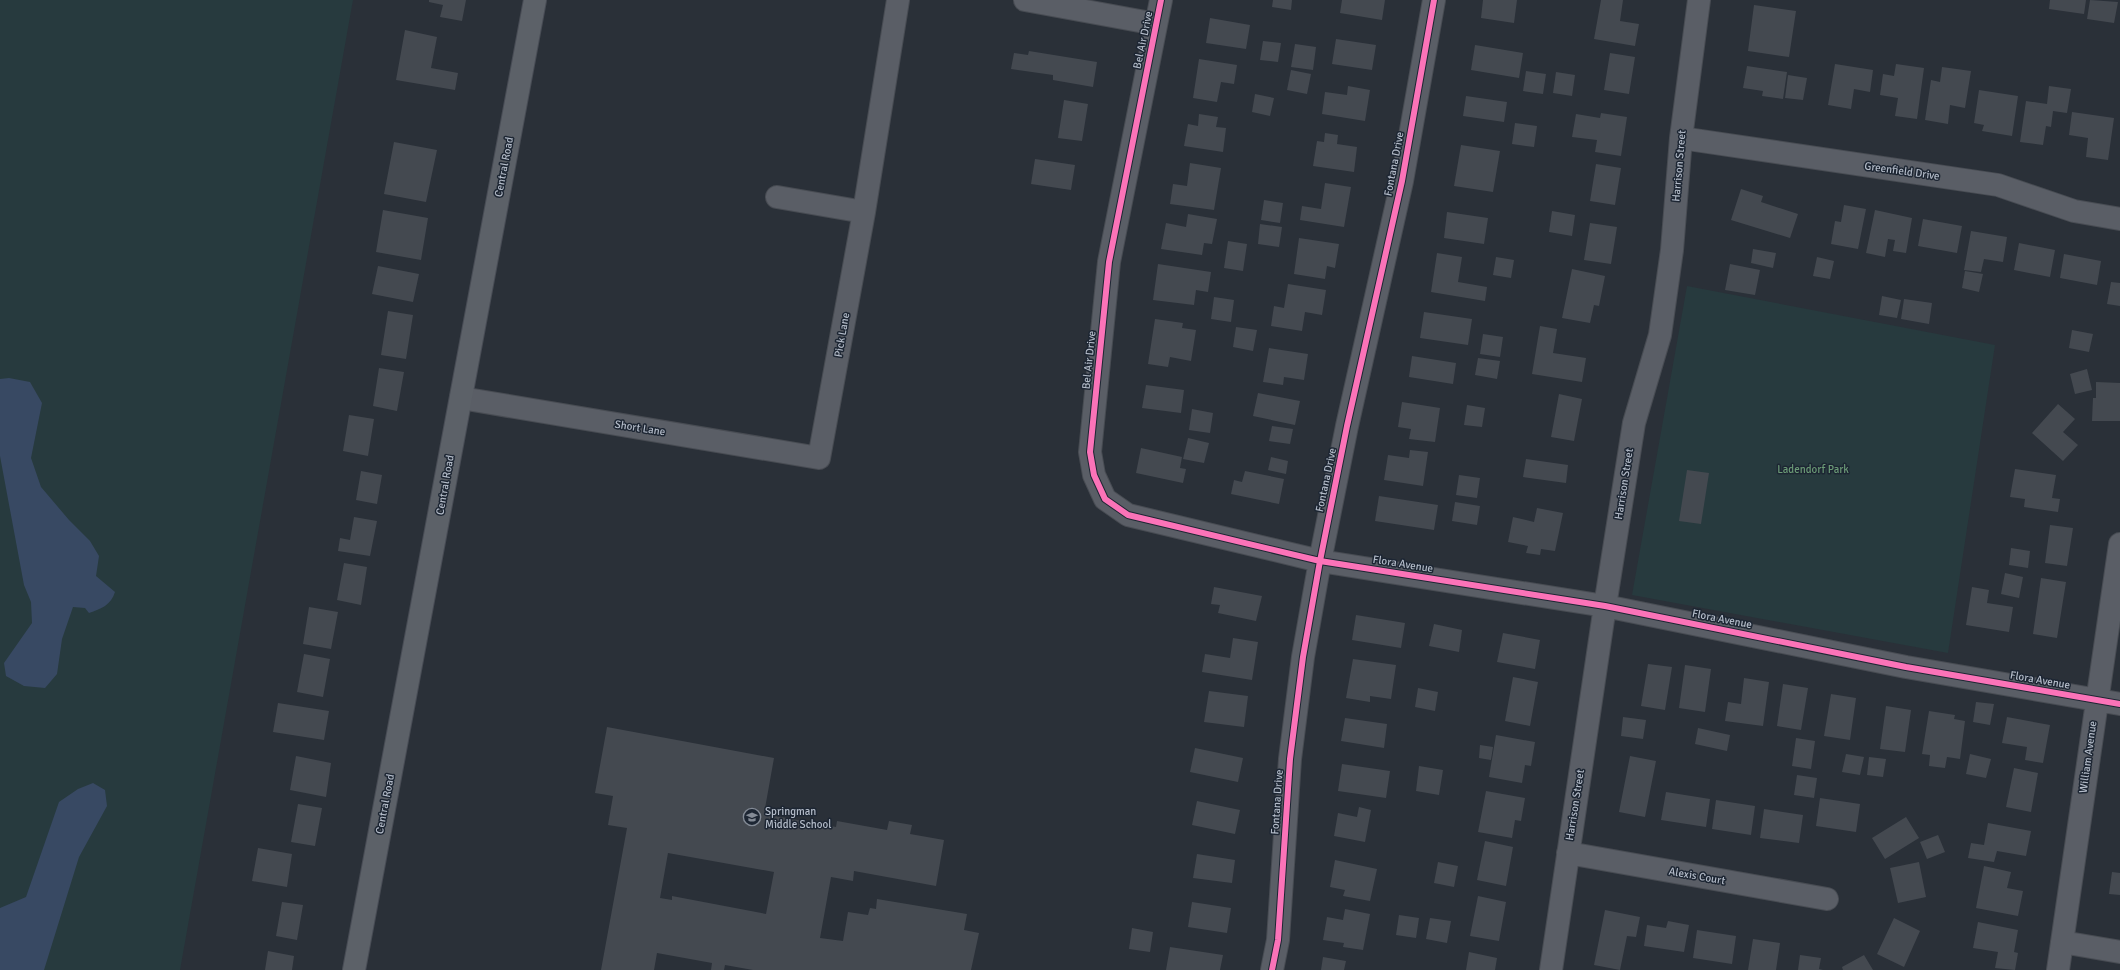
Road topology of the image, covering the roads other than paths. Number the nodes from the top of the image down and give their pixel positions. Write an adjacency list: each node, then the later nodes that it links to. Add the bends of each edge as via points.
1 (535, 0): 12 (main road, Central Road)
2 (898, 0): 10 (street, Pick Lane)
3 (1025, 0): 7 (street)
4 (1161, 0): 7 (street, Bel Air Drive)
5 (1434, 0): 15 (street, Fontana Drive, via 1402,181)
6 (1699, 0): 8 (street, Harrison Street)
7 (1156, 24): 15 (street, Bel Air Drive, via 1109,262 1090,452 1094,475 1105,499 1128,515)
8 (1681, 138): 11 (street, Greenfield Drive, via 1998,185 2074,211); 16 (street, Harrison Street, via 1672,250 1660,335 1634,422)
9 (777, 197): 10 (street)
10 (864, 212): 13 (street, Pick Lane)
11 (2120, 218)
12 (461, 398): 13 (street, Short Lane); 23 (main road, Central Road)
13 (820, 458)
14 (2120, 544): 17 (street, William Avenue)
15 (1320, 561): 16 (street, Flora Avenue); 24 (street, Fontana Drive, via 1303,657 1290,759 1278,940)
16 (1605, 606): 17 (street, Flora Avenue, via 1906,666); 19 (street, Harrison Street)
17 (2096, 700): 18 (street, Flora Avenue); 21 (street, William Avenue)
18 (2120, 704)
19 (1568, 854): 20 (street, Alexis Court); 25 (street, Harrison Street)
20 (1827, 899)
21 (2062, 942): 22 (street); 26 (street, William Avenue)
22 (2120, 952)
23 (354, 970)
24 (1272, 970)
25 (1551, 970)
26 (2058, 970)

